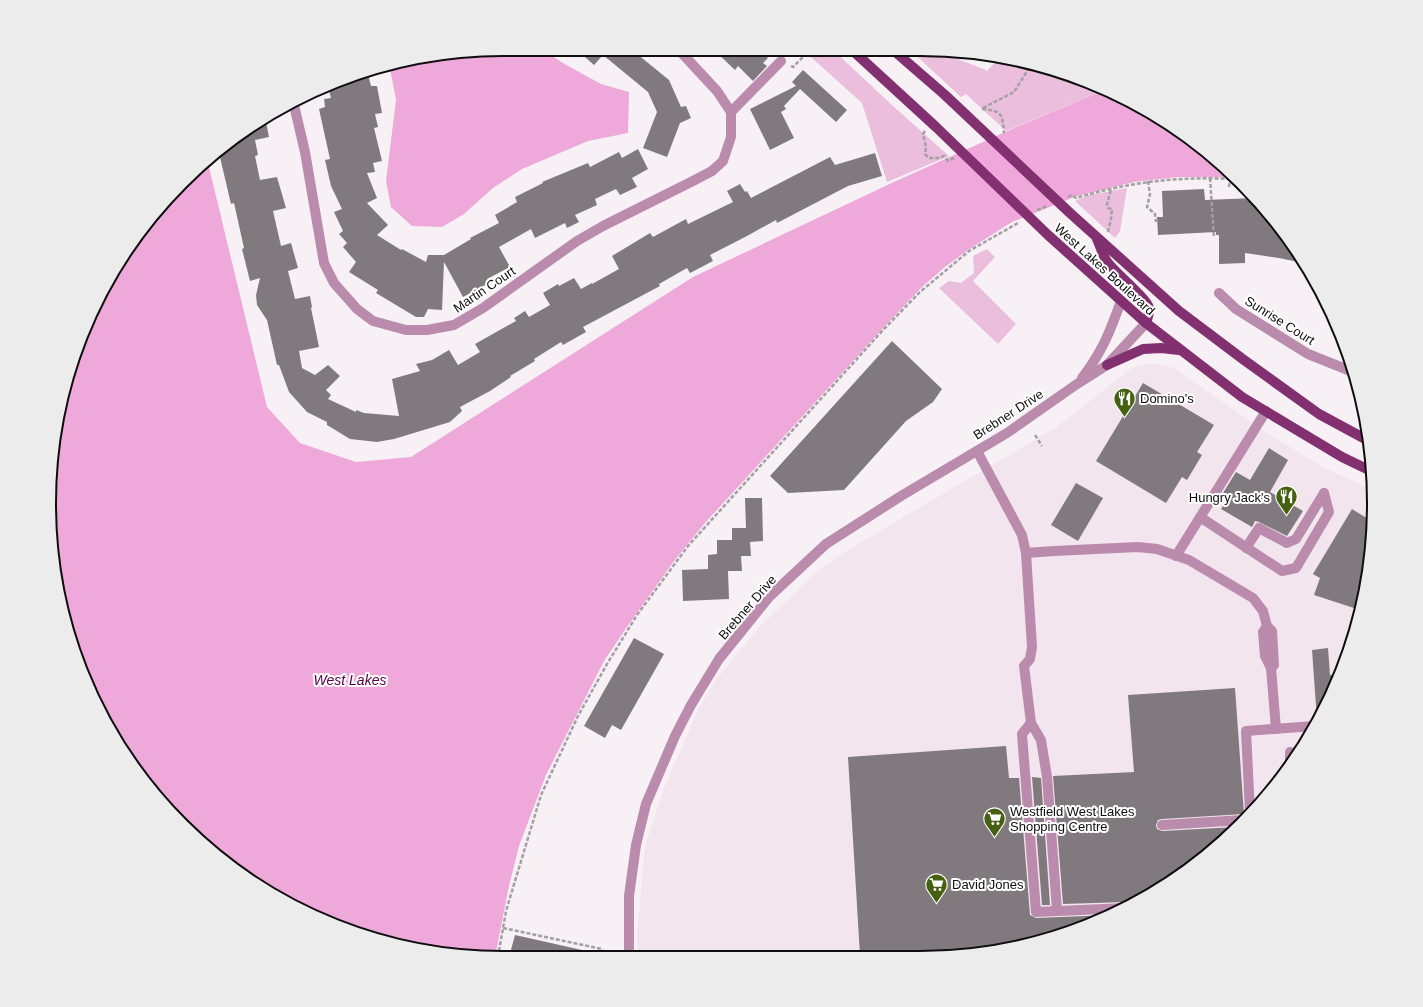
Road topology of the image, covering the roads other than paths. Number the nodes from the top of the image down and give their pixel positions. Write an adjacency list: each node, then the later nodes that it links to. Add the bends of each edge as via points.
1 (684, 56): 6 (street, via 717,91)
2 (859, 56): 9 (main road, West Lakes Boulevard)
3 (900, 56): 7 (main road, West Lakes Boulevard, via 972,119)
4 (779, 63): 6 (street)
5 (295, 108): 6 (street, Martin Court, via 324,263 334,283 357,309 373,321 406,330 427,330 454,325 483,308 577,241 712,170 723,161 728,149 731,137)
6 (731, 112)
7 (1095, 235): 10 (main road, via 1107,263 1144,299 1149,308); 16 (main road, West Lakes Boulevard, via 1179,311 1319,414)
8 (1219, 293): 13 (street, Sunrise Court, via 1236,310 1308,354)
9 (1121, 301): 10 (main road, West Lakes Boulevard); 14 (street, Brebner Drive, via 1111,331 1096,360)
10 (1146, 324): 11 (main road, West Lakes Boulevard); 12 (street, Brebner Drive)
11 (1179, 350): 12 (main road, via 1143,349); 15 (main road, West Lakes Boulevard, via 1242,397)
12 (1107, 366): 14 (street, Brebner Drive)
13 (1346, 369)
14 (1077, 384): 17 (street, Brebner Drive, via 1007,433)
15 (1266, 411): 18 (main road, West Lakes Boulevard); 19 (street)
16 (1362, 437)
17 (977, 450): 21 (street, via 1022,535); 31 (street, Brebner Drive, via 826,544 770,597 718,660 675,736 646,804 636,845 629,896)
18 (1365, 468)
19 (1200, 517): 20 (street); 22 (street)
20 (1246, 548): 20 (street, via 1282,571 1296,568 1330,512 1324,493 1296,539 1287,543 1259,528)
21 (1026, 553): 22 (street, via 1138,547 1157,549); 23 (street, via 1032,647 1030,659 1024,666)
22 (1176, 556): 25 (street, via 1188,560 1253,598 1263,611 1267,626 1263,632 1265,656 1271,668)
23 (1031, 723): 30 (street, via 1041,740 1048,776); 30 (street, via 1022,734 1036,912)
24 (1307, 727): 25 (street)
25 (1276, 729): 26 (street, via 1246,731)
26 (1250, 806)
27 (1236, 820): 28 (street)
28 (1162, 825)
29 (1109, 908): 30 (street)
30 (1057, 910)
31 (629, 951)

